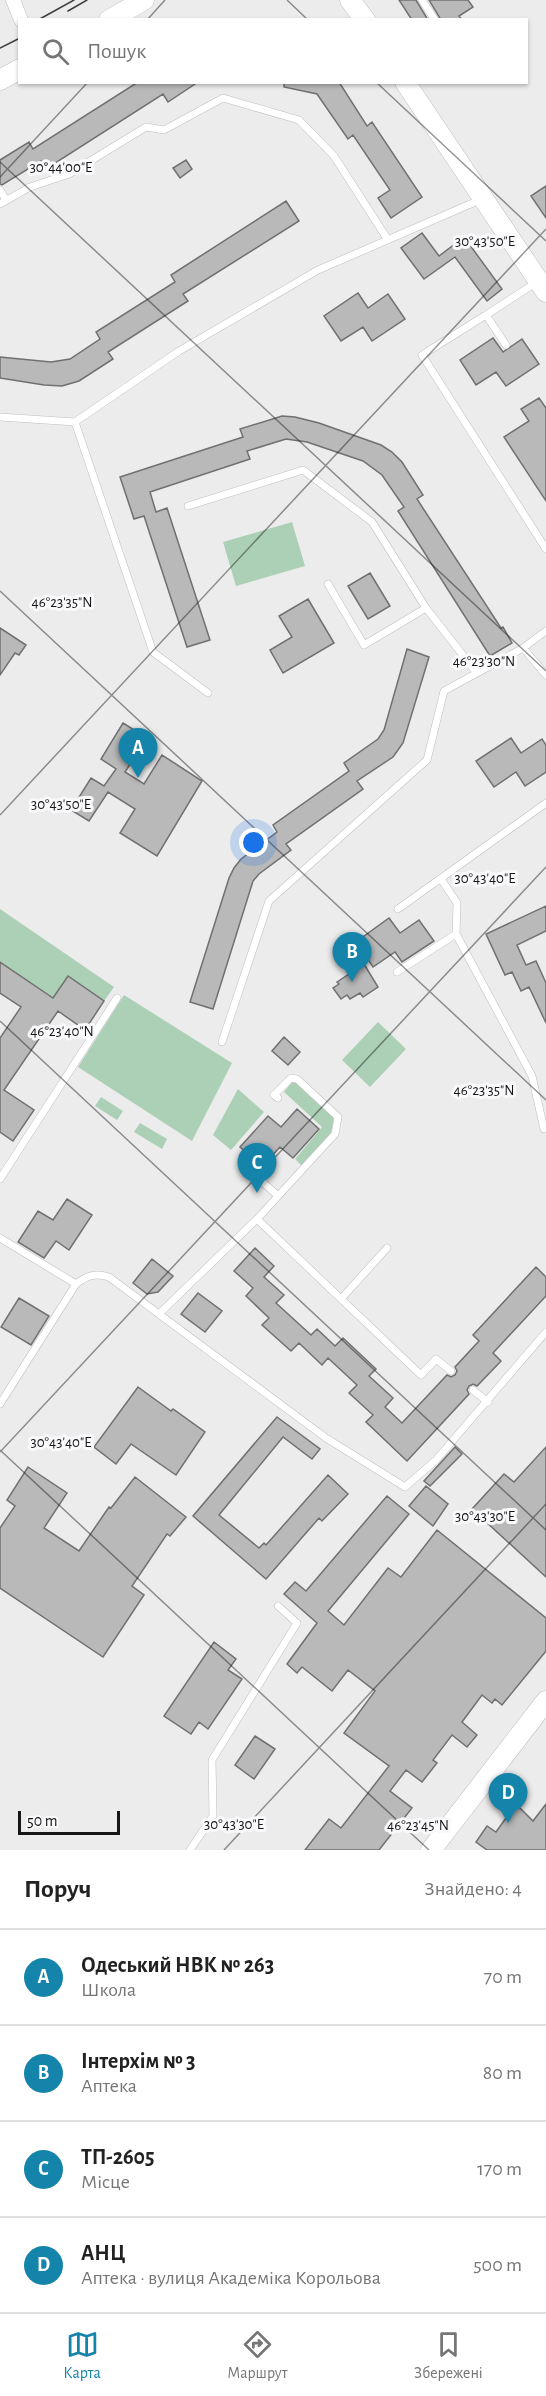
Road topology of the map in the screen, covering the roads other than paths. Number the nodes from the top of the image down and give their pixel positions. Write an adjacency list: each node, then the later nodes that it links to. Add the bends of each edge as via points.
1 (13, 0): 5 (street)
2 (144, 0): 6 (main road)
3 (350, 0): 7 (main road)
4 (422, 0): 8 (lane)
5 (20, 18)
6 (112, 18)
7 (364, 18)
8 (434, 18)
9 (18, 70): 10 (main road)
10 (0, 80)
11 (406, 84): 13 (main road)
12 (0, 190): 14 (lane)
13 (483, 199): 15 (lane); 16 (main road)
14 (3, 202): 15 (lane, via 30,187 69,174 146,127 164,130 223,98 299,120 334,156)
15 (388, 240): 20 (lane, via 318,270 179,351)
16 (542, 286): 17 (lane)
17 (486, 315): 18 (lane); 22 (lane, via 422,354)
18 (506, 345)
19 (0, 417): 20 (lane)
20 (75, 422): 29 (lane, via 153,652)
21 (188, 506): 24 (lane, via 303,470 372,522)
22 (546, 549)
23 (328, 584): 24 (lane, via 364,645)
24 (426, 608): 27 (lane)
25 (546, 631): 26 (lane)
26 (523, 648): 27 (lane); 28 (lane)
27 (477, 672): 36 (lane, via 444,691 427,760 269,901)
28 (546, 675)
29 (208, 693)
30 (546, 803): 31 (lane)
31 (441, 879): 32 (lane); 33 (lane, via 457,903)
32 (398, 909)
33 (456, 934): 34 (lane); 38 (lane, via 532,1076)
34 (397, 972)
35 (117, 998): 40 (lane)
36 (222, 1042)
37 (278, 1098): 41 (lane, via 274,1095 291,1078 297,1079 338,1117 335,1134)
38 (544, 1129)
39 (257, 1177): 41 (lane)
40 (0, 1179)
41 (278, 1196): 42 (lane)
42 (257, 1219): 46 (lane); 47 (lane)
43 (0, 1238): 45 (lane)
44 (387, 1248): 46 (lane)
45 (76, 1284): 47 (lane, via 91,1275 109,1277); 52 (lane)
46 (340, 1299): 49 (lane, via 422,1375 436,1359)
47 (160, 1313): 51 (lane, via 326,1438 405,1487 436,1460)
48 (546, 1332): 51 (lane)
49 (451, 1371)
50 (474, 1390): 51 (lane)
51 (488, 1402)
52 (0, 1404)
53 (278, 1606): 55 (lane, via 297,1623 212,1760 213,1816)
54 (546, 1701): 56 (main road)
55 (190, 1850)
56 (431, 1850)

